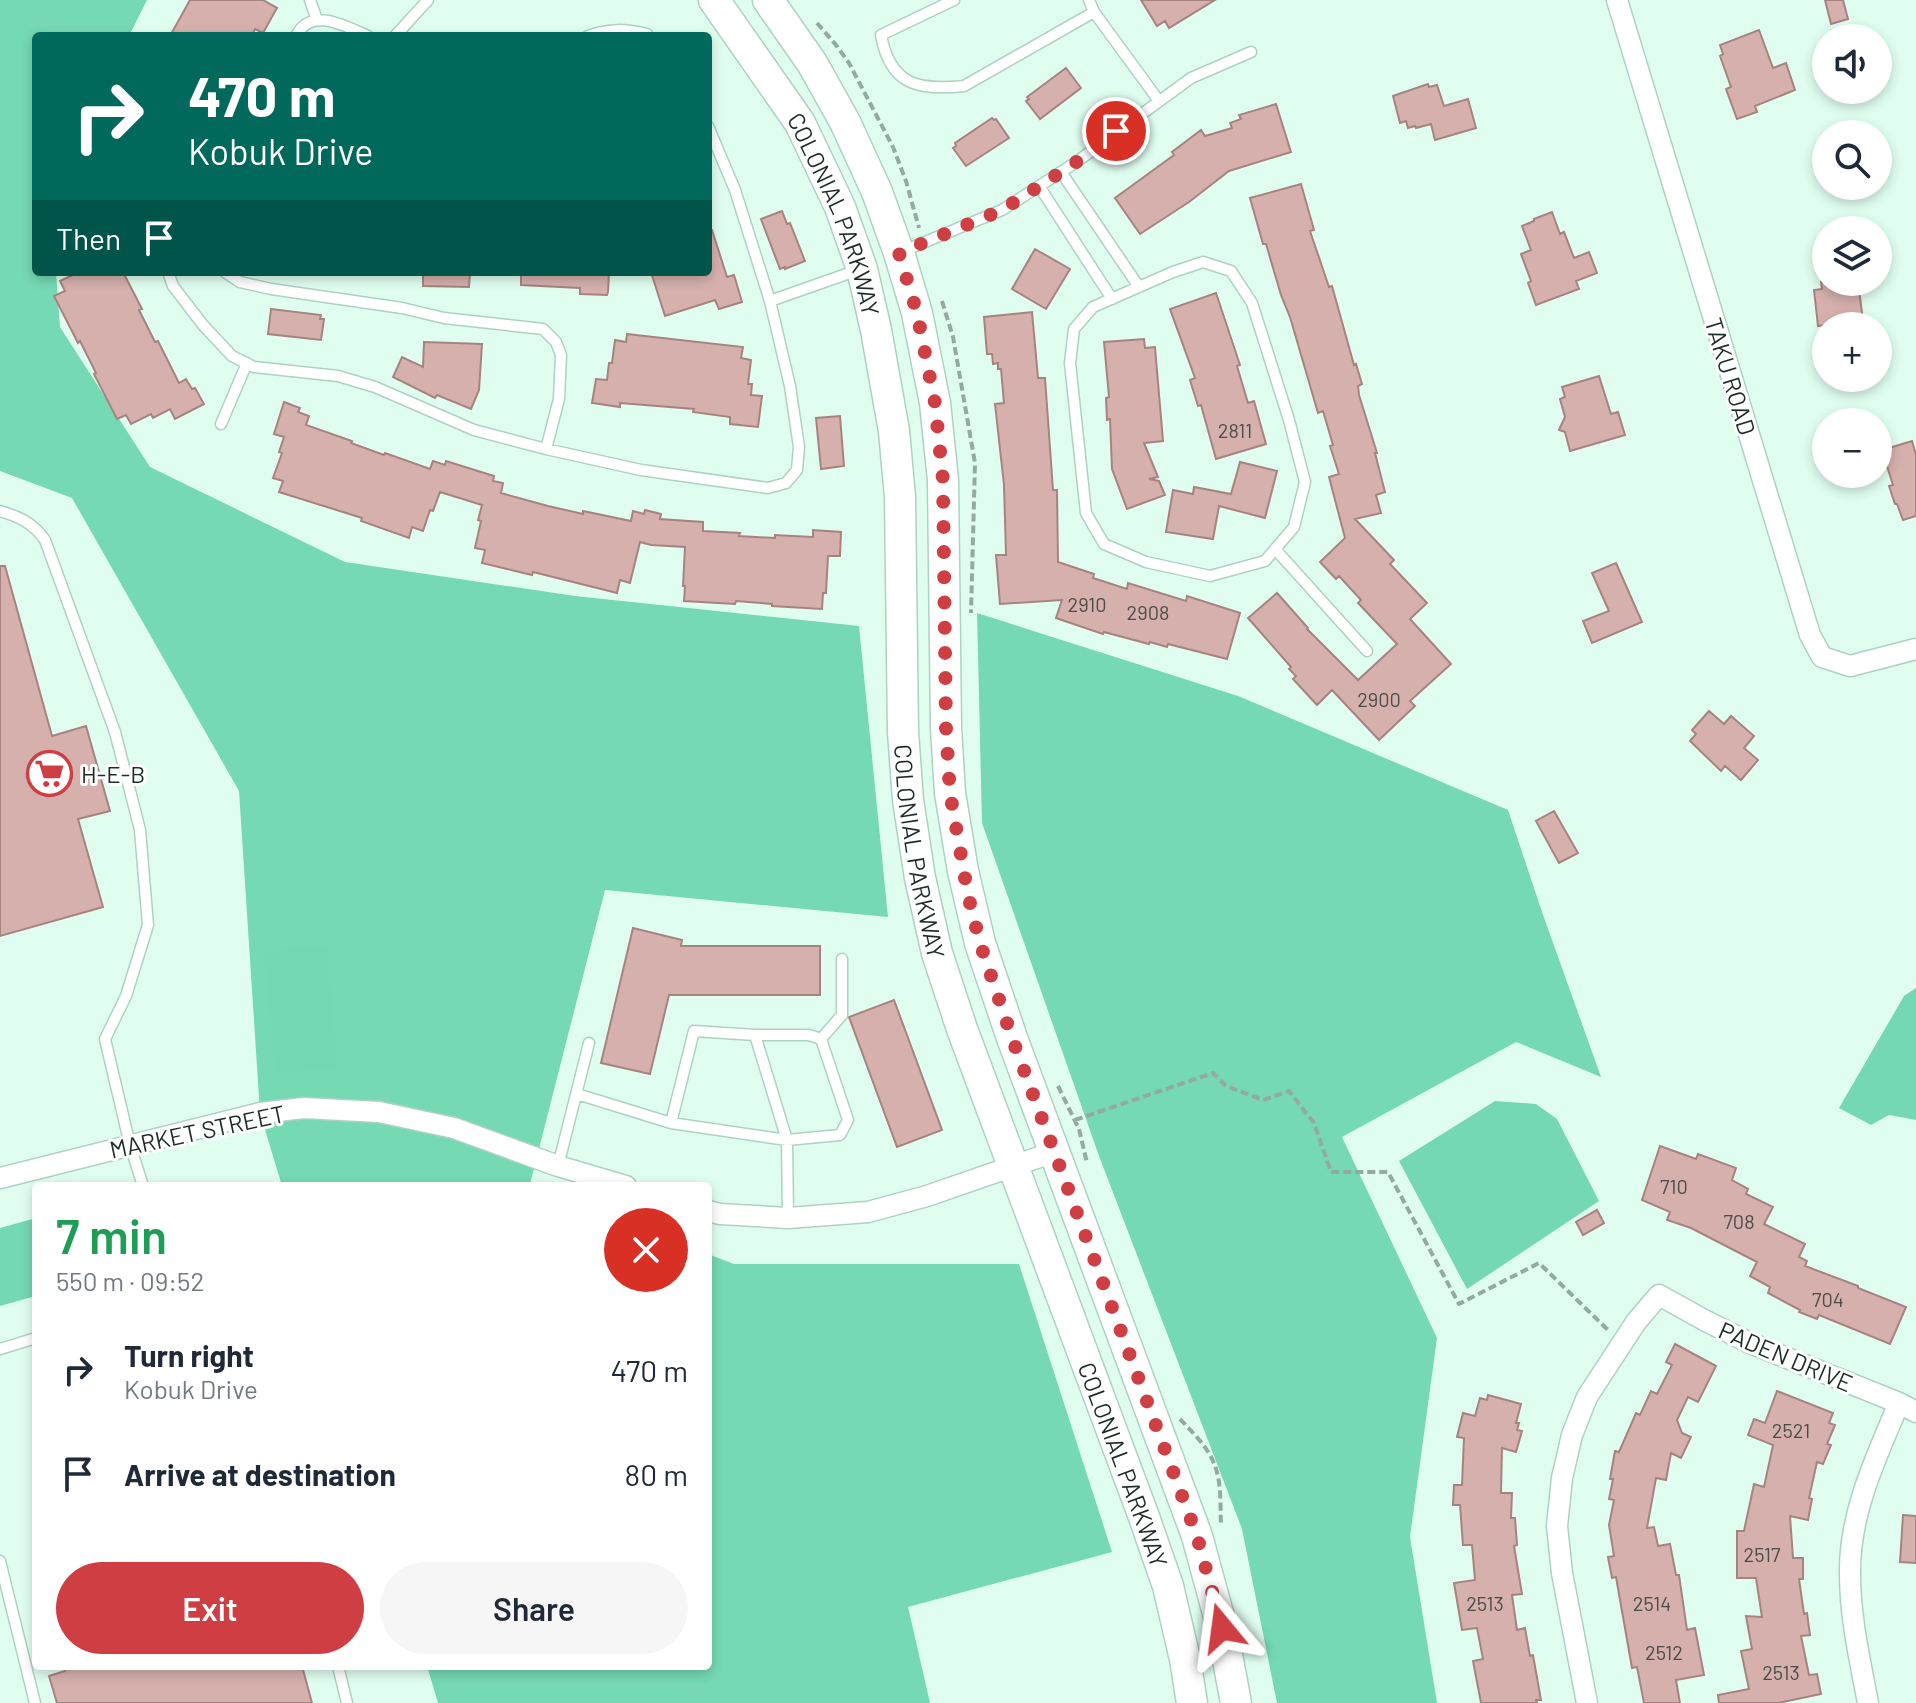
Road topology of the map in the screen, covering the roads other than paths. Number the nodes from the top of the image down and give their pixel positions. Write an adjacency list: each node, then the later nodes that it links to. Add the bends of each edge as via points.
1 (310, 0): 9 (lane)
2 (428, 0): 12 (lane)
3 (714, 0): 21 (street, COLONIAL PARKWAY, via 800,123)
4 (768, 0): 20 (street, COLONIAL PARKWAY, via 845,122)
5 (954, 0): 8 (lane, via 881,35 892,67 921,87 964,86)
6 (1089, 0): 8 (lane)
7 (1617, 0): 32 (street, TAKU ROAD, via 1810,635 1822,657 1850,666)
8 (1094, 12): 16 (lane)
9 (317, 20): 10 (lane); 11 (lane)
10 (298, 32)
11 (358, 32)
12 (399, 32)
13 (598, 32): 14 (lane)
14 (638, 32)
15 (1251, 52): 16 (lane, via 1191,78)
16 (1159, 101): 18 (lane)
17 (712, 135): 26 (lane)
18 (1061, 172): 19 (lane); 24 (lane)
19 (1039, 186): 20 (lane, via 1002,210); 25 (lane)
20 (899, 253): 21 (street); 42 (street, COLONIAL PARKWAY, via 935,403 943,480 946,728 963,871 980,943)
21 (862, 269): 26 (lane); 44 (street, COLONIAL PARKWAY, via 898,470 903,732 920,878 937,953)
22 (169, 276): 27 (lane, via 203,325 232,356)
23 (231, 276): 29 (lane, via 271,289 543,329 561,355 559,399)
24 (1139, 287): 25 (lane); 31 (lane, via 1203,262 1231,271 1252,303 1305,482 1294,527)
25 (1112, 299): 31 (lane, via 1093,307 1074,329 1070,363 1086,513 1104,544 1146,562 1210,576 1265,561)
26 (770, 301): 29 (lane, via 799,447 797,470 786,483 768,488 641,470)
27 (247, 363): 28 (lane); 29 (lane, via 338,376 474,430)
28 (221, 424)
29 (546, 449)
30 (0, 511): 41 (lane, via 34,526 45,540 115,732 140,830 148,925 126,996 105,1039)
31 (1275, 549): 33 (lane)
32 (1916, 649)
33 (1367, 651)
34 (842, 959): 36 (lane, via 842,1015)
35 (755, 1035): 36 (lane); 39 (lane, via 694,1031); 40 (lane)
36 (821, 1039): 40 (lane, via 848,1120 840,1135)
37 (589, 1043): 38 (lane)
38 (577, 1094): 39 (lane); 43 (lane)
39 (671, 1123): 40 (lane)
40 (787, 1140): 49 (lane)
41 (130, 1145): 43 (street, MARKET STREET, via 260,1113 304,1108 379,1112 454,1128); 45 (street, MARKET STREET); 46 (lane)
42 (1054, 1152): 44 (street); 58 (street, COLONIAL PARKWAY, via 1197,1536)
43 (558, 1166): 47 (street, MARKET STREET)
44 (1014, 1167): 49 (street, via 868,1212); 57 (street, COLONIAL PARKWAY, via 1168,1586)
45 (0, 1178)
46 (142, 1182)
47 (612, 1182)
48 (712, 1212): 49 (street)
49 (788, 1218)
50 (32, 1339): 51 (lane)
51 (0, 1349)
52 (1908, 1408): 59 (street, PADEN DRIVE, via 1750,1343 1659,1295 1587,1397 1562,1478 1557,1526 1562,1573); 60 (street, via 1869,1474 1855,1523 1852,1612)
53 (0, 1561): 55 (lane)
54 (339, 1670): 56 (lane)
55 (35, 1703)
56 (347, 1703)
57 (1192, 1703)
58 (1236, 1703)
59 (1587, 1703)
60 (1868, 1703)

